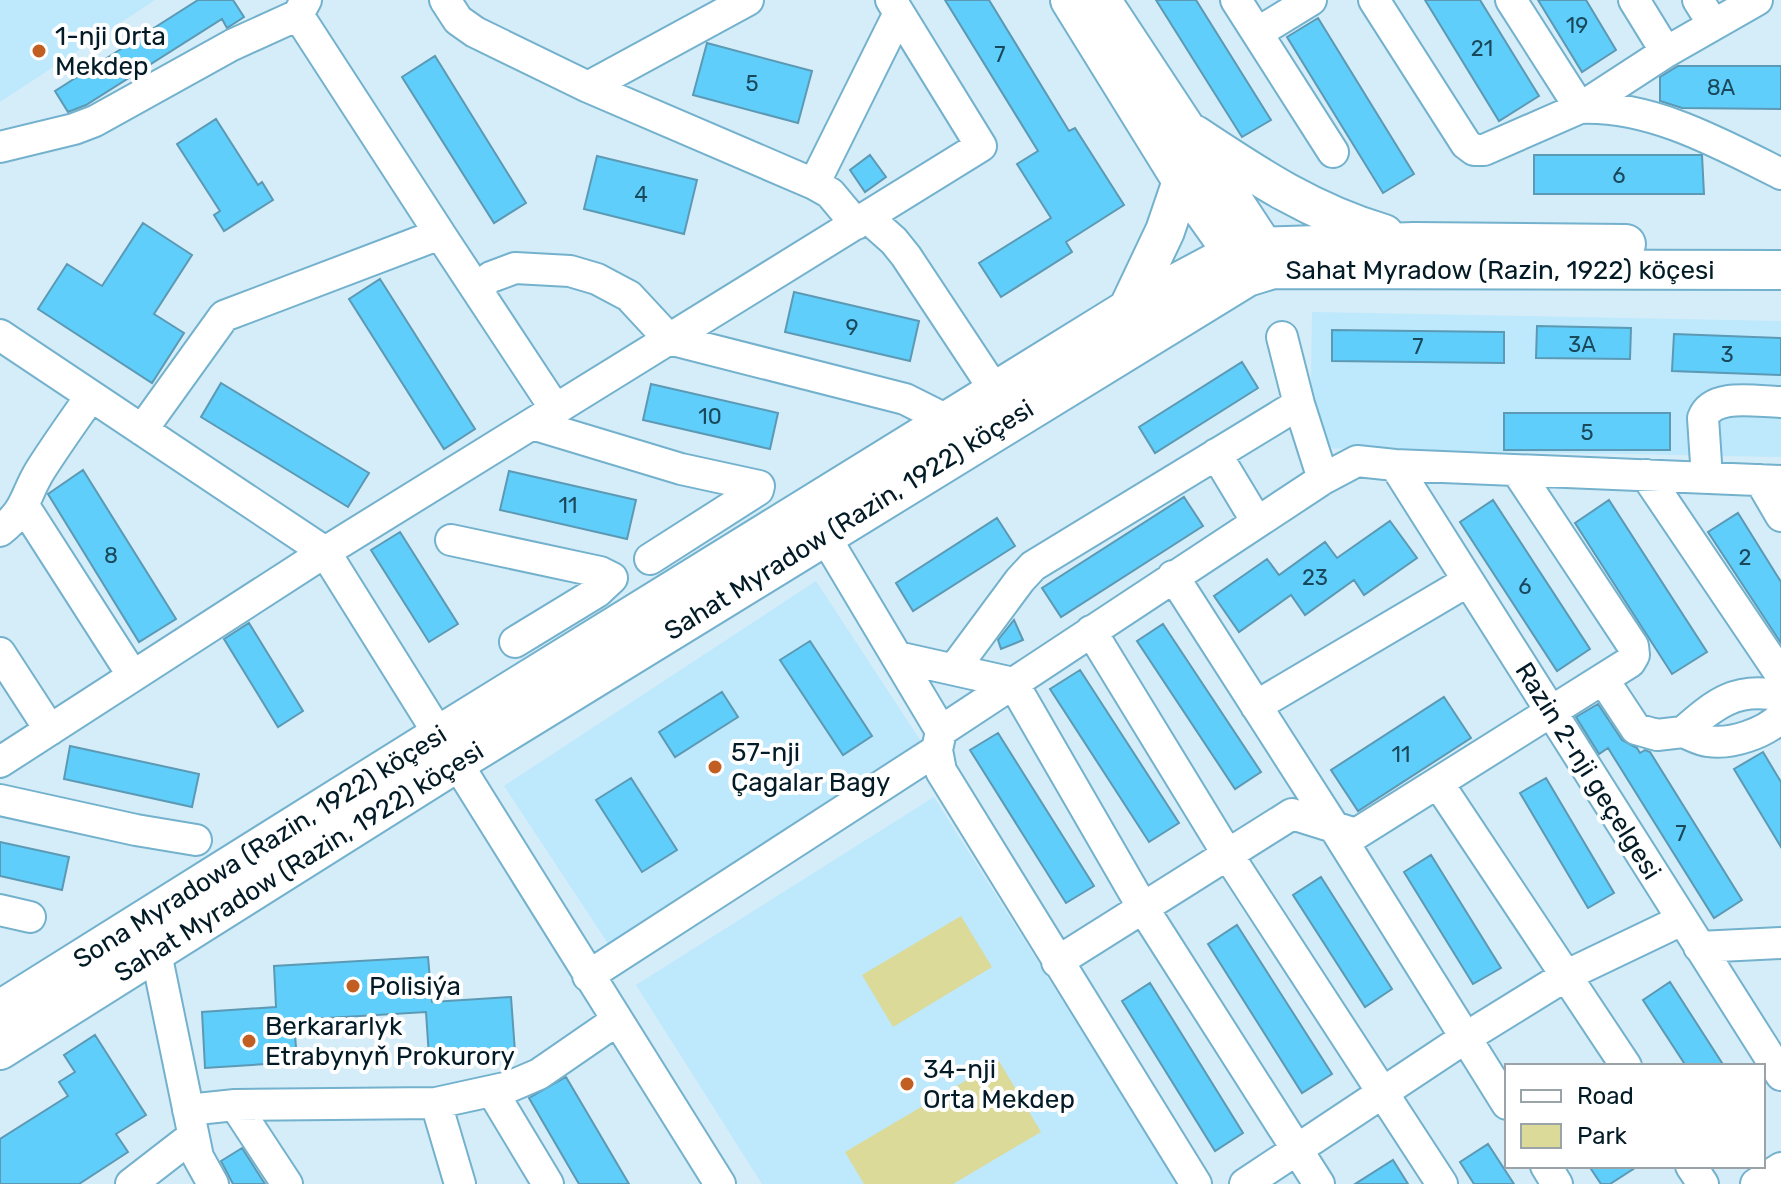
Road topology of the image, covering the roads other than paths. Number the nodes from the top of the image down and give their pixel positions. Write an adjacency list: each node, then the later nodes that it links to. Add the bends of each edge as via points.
1 (445, 0): 16 (street, via 458,20 475,32)
2 (748, 0): 16 (street)
3 (1070, 0): 22 (main road)
4 (1101, 0): 18 (main road)
5 (1236, 0): 14 (street)
6 (1311, 0): 14 (street)
7 (1374, 0): 17 (street, via 1474,150)
8 (1511, 0): 17 (street)
9 (1634, 0): 15 (street)
10 (1757, 0): 13 (street)
11 (895, 7): 23 (street); 24 (street, via 981,146)
12 (302, 8): 19 (street, via 95,121); 25 (street)
13 (1706, 12): 15 (street)
14 (1257, 33): 20 (street)
15 (1666, 52): 17 (street)
16 (588, 87): 23 (street)
17 (1580, 108): 21 (street, via 1607,107 1697,133)
18 (1183, 127): 26 (main road, via 1297,200 1345,222); 28 (main road)
19 (0, 147)
20 (1333, 152)
21 (1781, 174)
22 (1182, 181): 28 (main road); 31 (main road)
23 (814, 184): 24 (street)
24 (861, 221): 34 (street); 35 (street, via 894,241 906,256)
25 (440, 234): 30 (street); 41 (street, via 224,316)
26 (1414, 242): 27 (main road, Sahat Myradow (Razin, 1922) köçesi); 28 (main road, Sahat Myradow (Razin, 1922) köçesi)
27 (1781, 245)
28 (1254, 261): 29 (main road, Sahat Myradow (Razin, 1922) köçesi); 31 (main road, Sona Myradowa (Razin, 1922) köçesi); 53 (main road, Sahat Myradow (Razin, 1922) köçesi)
29 (1781, 270)
30 (476, 288): 34 (street, via 515,268 570,271 629,296); 39 (street)
31 (1128, 309): 35 (main road, Sona Myradowa (Razin, 1922) köçesi)
32 (0, 335): 36 (street)
33 (1282, 337): 38 (street)
34 (669, 339): 39 (street); 40 (street, via 905,399)
35 (996, 392): 40 (main road, Sona Myradowa (Razin, 1922) köçesi)
36 (91, 396): 41 (street); 49 (street, via 39,472)
37 (1781, 402): 46 (street, via 1718,402 1706,410)
38 (1299, 404): 42 (street); 47 (street)
39 (544, 417): 55 (street); 56 (street, via 681,469 759,486)
40 (949, 421): 75 (main road, Sona Myradowa (Razin, 1922) köçesi)
41 (142, 430): 55 (street)
42 (1216, 454): 51 (street); 63 (street, via 1033,566)
43 (1395, 465): 44 (street); 47 (street, via 1357,461); 58 (street, Razin 2-nji geçelgesi)
44 (1517, 471): 45 (street); 66 (street, via 1633,646 1630,662)
45 (1646, 475): 46 (street); 64 (street)
46 (1707, 478): 48 (street)
47 (1323, 479): 51 (street)
48 (1770, 481): 50 (street)
49 (24, 506): 52 (street); 65 (street)
50 (1781, 516)
51 (1257, 522): 57 (street)
52 (0, 531)
53 (824, 535): 62 (street); 75 (main road, Sahat Myradow (Razin, 1922) köçesi)
54 (451, 540): 60 (street, via 612,578)
55 (325, 552): 65 (street); 75 (street)
56 (650, 559)
57 (1173, 576): 59 (street); 69 (street)
58 (1468, 581): 69 (street); 70 (street, Razin 2-nji geçelgesi)
59 (1091, 631): 67 (street); 81 (street)
60 (515, 642)
61 (0, 653): 72 (street)
62 (897, 657): 63 (street); 74 (street)
63 (954, 669): 67 (street)
64 (1781, 675)
65 (133, 676): 72 (street)
66 (1603, 679): 70 (street); 73 (street, via 1636,729 1657,735)
67 (1013, 683): 74 (street); 82 (street)
68 (1781, 696): 73 (street, via 1742,693 1713,706)
69 (1256, 706): 79 (street)
70 (1551, 712): 77 (street); 85 (street, Razin 2-nji geçelgesi)
71 (1781, 717): 73 (street, via 1743,738 1709,742)
72 (50, 730): 76 (street)
73 (1683, 732)
74 (939, 740): 89 (street, via 941,771); 91 (street)
75 (447, 749): 88 (main road, Sahat Myradow (Razin, 1922) köçesi); 91 (street); 92 (main road, Sona Myradowa (Razin, 1922) köçesi)
76 (0, 762)
77 (1438, 783): 79 (street, via 1356,834); 90 (street)
78 (0, 800): 80 (street)
79 (1334, 827): 81 (street, via 1292,814); 94 (street)
80 (196, 840)
81 (1228, 855): 82 (street); 99 (street)
82 (1143, 908): 89 (street); 104 (street)
83 (0, 910): 84 (street)
84 (30, 917)
85 (1682, 920): 87 (street, Razin 2-nji geçelgesi); 90 (street)
86 (1781, 943): 87 (street)
87 (1699, 947): 97 (street, Razin 2-nji geçelgesi)
88 (156, 953): 95 (main road, Sahat Myradow (Razin, 1922) köçesi); 103 (street)
89 (1057, 962): 112 (street)
90 (1567, 975): 94 (street); 96 (street)
91 (588, 976): 93 (street)
92 (0, 1010)
93 (616, 1021): 98 (street, via 539,1074); 111 (street)
94 (1465, 1038): 99 (street); 100 (street)
95 (0, 1050)
96 (1625, 1064)
97 (1781, 1075)
98 (492, 1091): 101 (street); 110 (street)
99 (1383, 1094): 104 (street); 115 (street)
100 (1505, 1101)
101 (436, 1103): 102 (street); 109 (street)
102 (235, 1105): 103 (street); 108 (street)
103 (190, 1123): 106 (street); 107 (street, via 198,1157)
104 (1296, 1149): 113 (street); 114 (street)
105 (1781, 1168): 116 (street)
106 (131, 1184)
107 (213, 1184)
108 (287, 1184)
109 (460, 1184)
110 (548, 1184)
111 (720, 1184)
112 (1196, 1184)
113 (1245, 1184)
114 (1319, 1184)
115 (1442, 1184)
116 (1756, 1184)

